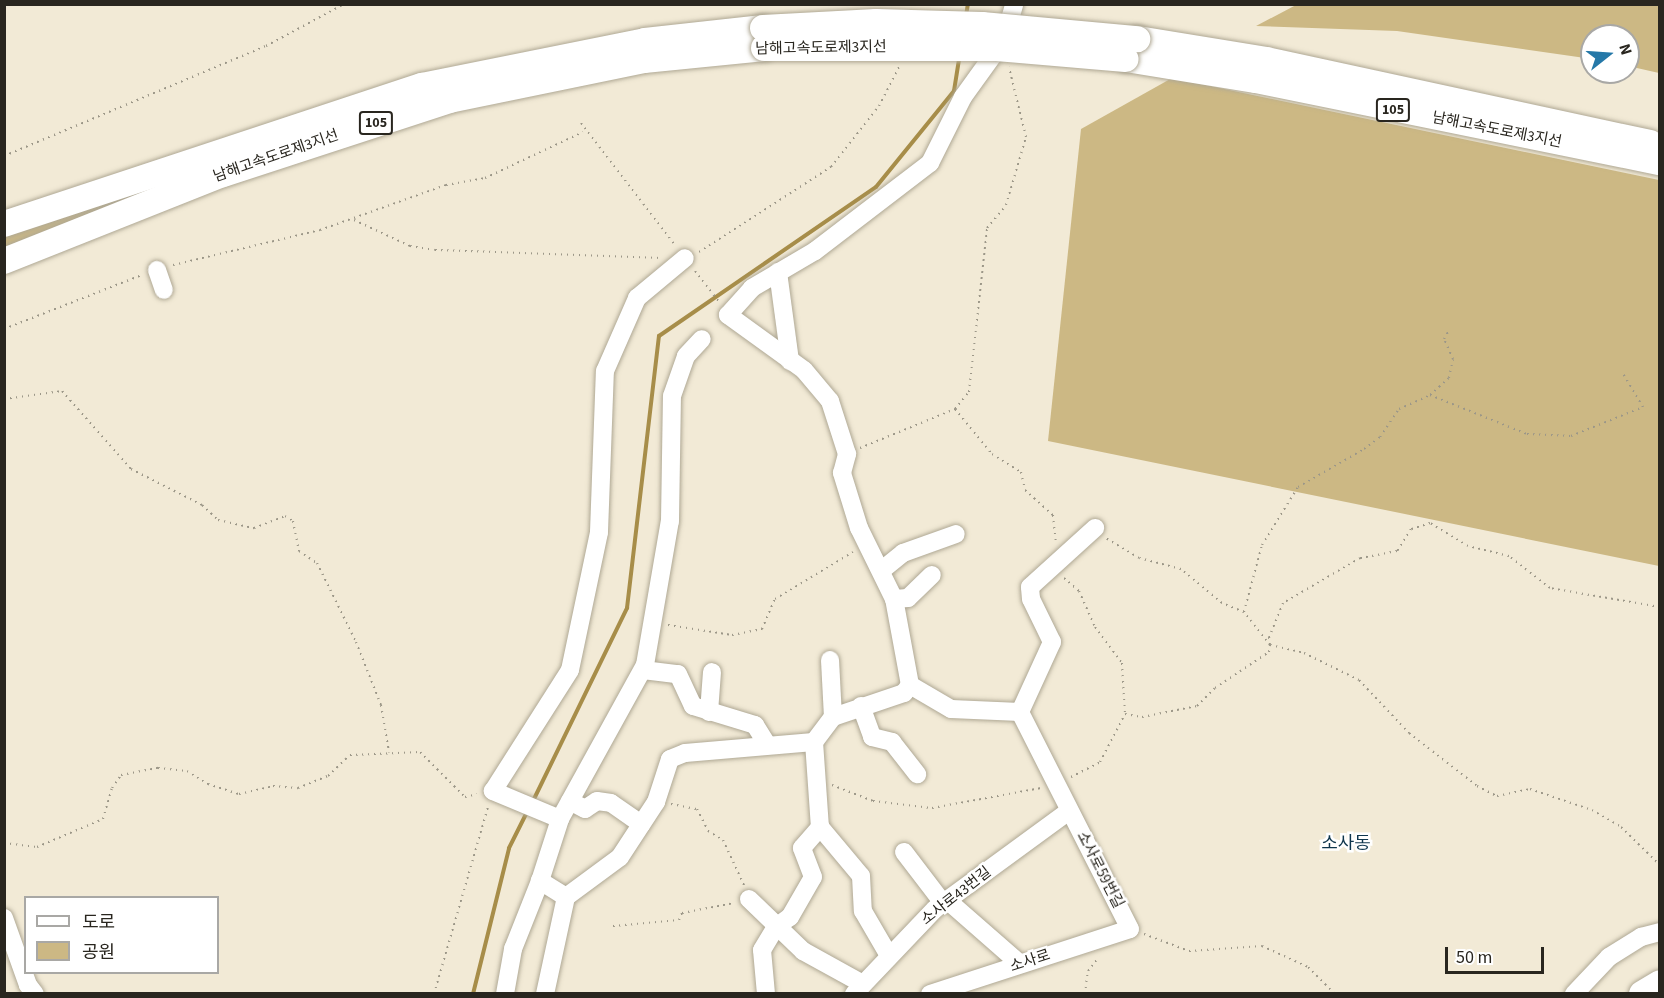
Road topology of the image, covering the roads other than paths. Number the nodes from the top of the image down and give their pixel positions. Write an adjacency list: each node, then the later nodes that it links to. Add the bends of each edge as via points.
1 (1014, 4): 10 (street, via 1004,40 963,97 930,163 815,251)
2 (763, 38): 3 (highway, 남해고속도로제3지선 / 105, bridge, via 876,22 982,25); 6 (highway, 남해고속도로제3지선 / 105, via 645,40 422,86); 7 (highway, 남해고속도로제3지선 / 105, via 450,100 223,174)
3 (1132, 49): 4 (highway, 남해고속도로제3지선 / 105, via 1266,60); 5 (highway, 남해고속도로제3지선 / 105, via 1256,80)
4 (1659, 145)
5 (1659, 162)
6 (4, 224)
7 (4, 261)
8 (688, 262): 32 (street, via 637,298 605,371 599,532 570,670 493,791)
9 (157, 270): 11 (street)
10 (778, 272): 13 (street); 13 (street, via 752,288 729,315)
11 (164, 290)
12 (702, 339): 20 (street, via 686,356 672,396 670,521)
13 (790, 361): 16 (street, via 830,401 846,454 842,473)
14 (1095, 528): 25 (street, via 1030,587 1052,642)
15 (956, 534): 16 (street, via 903,553)
16 (882, 570): 18 (street)
17 (932, 575): 18 (street, via 908,598)
18 (894, 599): 22 (street)
19 (830, 660): 26 (street)
20 (643, 670): 24 (street, via 678,674 693,706); 30 (street)
21 (712, 672): 24 (street)
22 (910, 685): 23 (street, via 904,693); 25 (street, via 951,709)
23 (861, 706): 26 (street); 29 (street, via 872,737 892,742)
24 (709, 712): 28 (street, via 755,725)
25 (1020, 712): 31 (street, 소사로59번길)
26 (833, 717): 27 (street)
27 (814, 742): 28 (street); 34 (street)
28 (767, 744): 33 (street, via 676,754 670,759 656,802)
29 (917, 774)
30 (570, 801): 32 (street); 33 (street, via 585,809 597,801 611,802)
31 (1069, 811): 39 (street, 소사로43번길); 42 (street, 소사로59번길)
32 (560, 819): 36 (street)
33 (640, 824): 37 (street, via 605,872)
34 (820, 827): 41 (street, via 802,848 813,877 790,917); 44 (street, via 861,876 863,911)
35 (904, 852): 39 (street)
36 (540, 881): 37 (street); 51 (street, via 513,949)
37 (566, 897): 52 (street)
38 (749, 899): 41 (street)
39 (945, 902): 44 (street, 소사로43번길); 45 (street)
40 (4, 918): 46 (street)
41 (776, 927): 49 (street); 53 (street, via 762,950)
42 (1121, 931): 45 (street, 소사로)
43 (1659, 932): 55 (street, via 1641,937 1609,957)
44 (888, 954): 49 (street, 소사로43번길)
45 (1020, 964): 54 (street, 소사로)
46 (24, 974)
47 (24, 974): 50 (street)
48 (1659, 983): 56 (highway)
49 (857, 988)
50 (35, 993)
51 (505, 993)
52 (545, 993)
53 (766, 993)
54 (930, 993)
55 (1574, 993)
56 (1642, 993)

